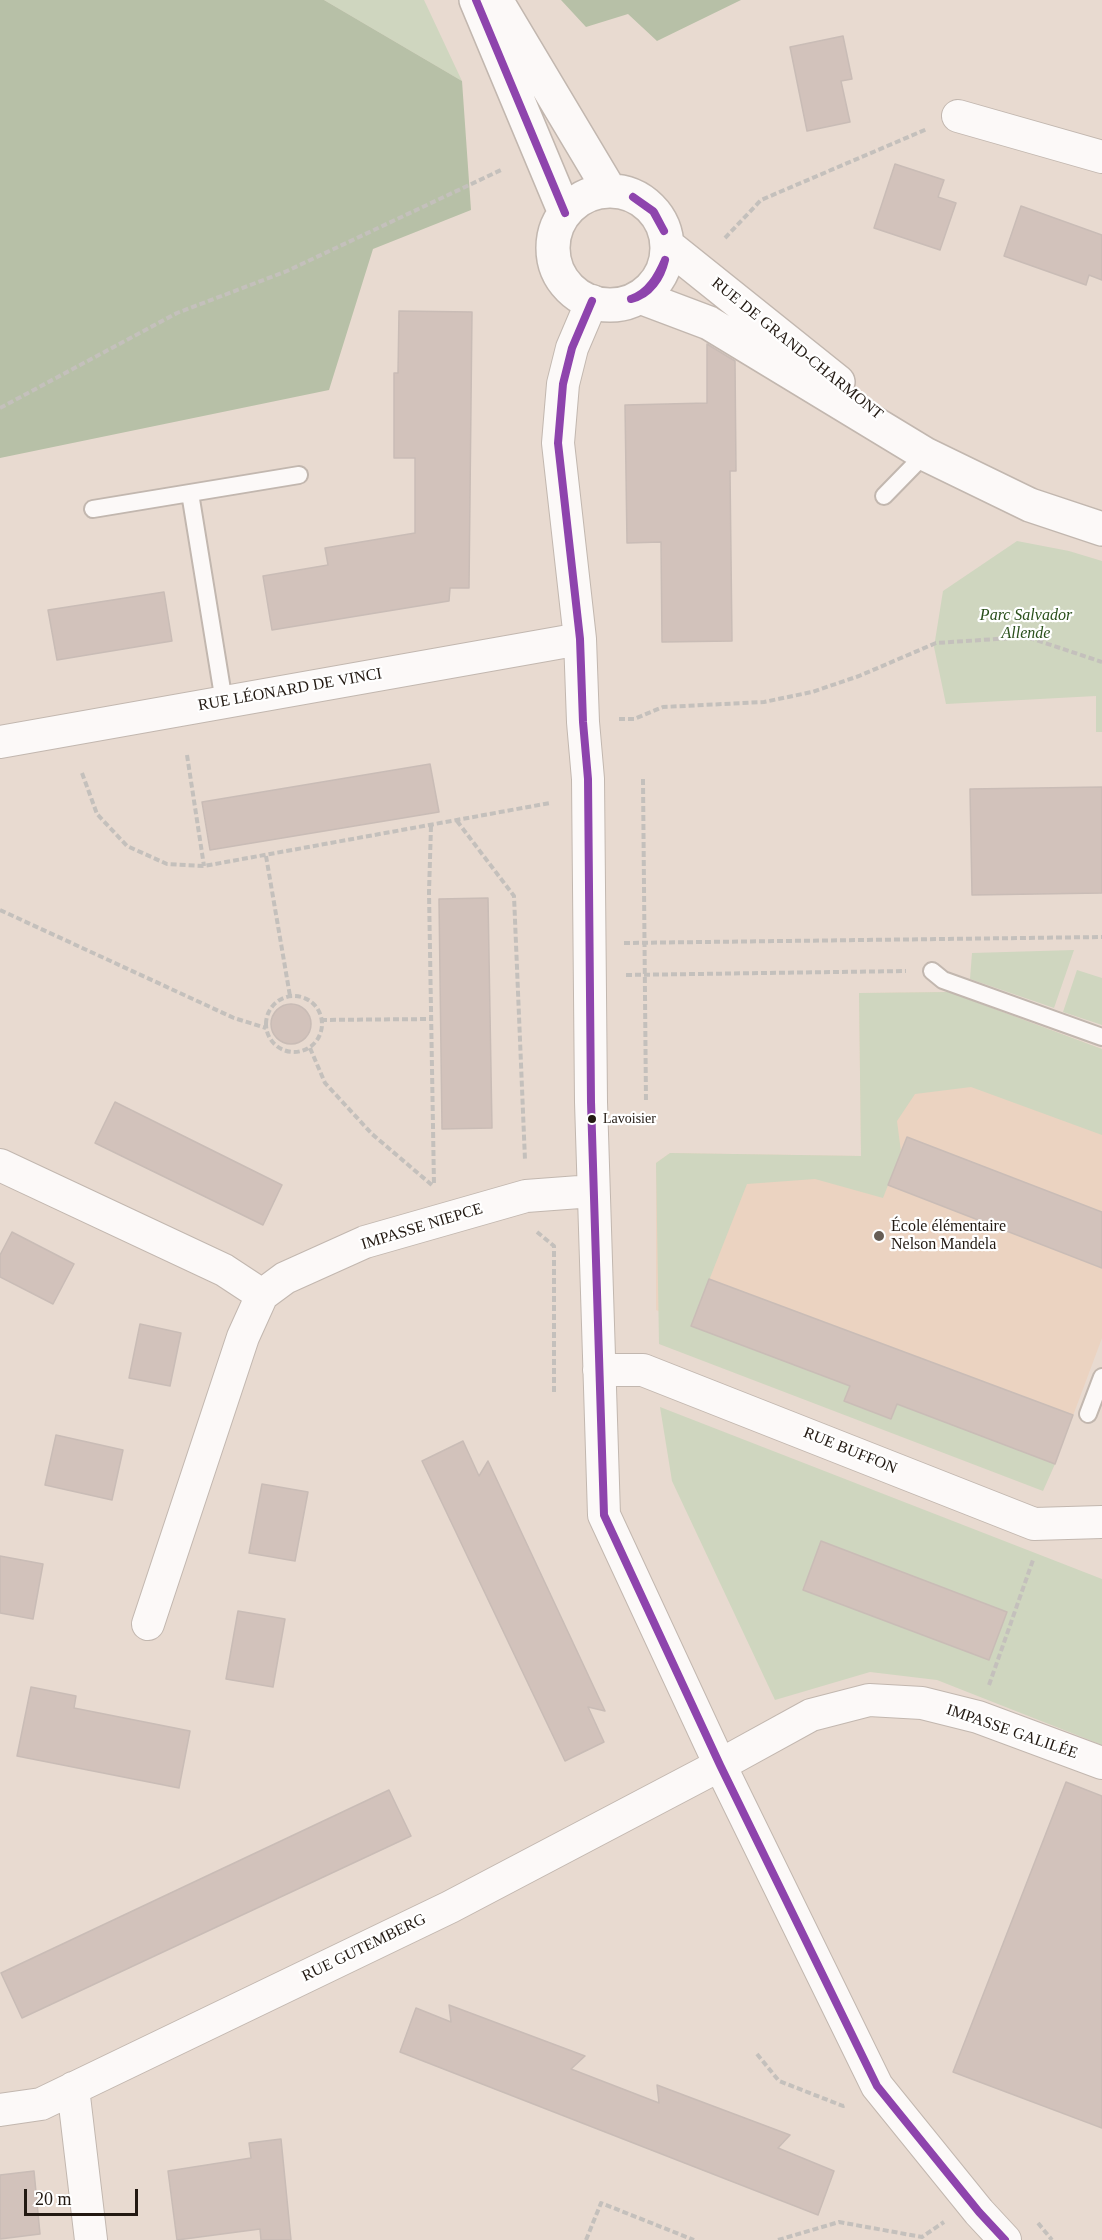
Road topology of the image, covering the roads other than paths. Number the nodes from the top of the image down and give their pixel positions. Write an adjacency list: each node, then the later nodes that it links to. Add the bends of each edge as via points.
1 (476, 0): 6 (street)
2 (496, 0): 5 (street)
3 (958, 116): 4 (street)
4 (1102, 157)
5 (610, 191): 6 (street, via 593,193); 7 (street, via 627,193 656,213)
6 (565, 213): 9 (street, via 553,246 556,264 563,280)
7 (667, 245): 8 (street, via 660,275); 10 (street, RUE DE GRAND-CHARMONT)
8 (640, 297): 9 (street, via 624,303); 10 (street, RUE DE GRAND-CHARMONT, via 709,323)
9 (592, 301): 16 (street, via 572,348 563,384 558,443)
10 (925, 454): 13 (lane); 15 (street, RUE DE GRAND-CHARMONT, via 1030,505)
11 (299, 475): 12 (lane)
12 (190, 493): 14 (lane); 17 (lane)
13 (884, 496)
14 (93, 509)
15 (1102, 529)
16 (580, 639): 17 (street, RUE LÉONARD DE VINCI); 22 (street, via 588,779)
17 (224, 702): 18 (street, RUE LÉONARD DE VINCI)
18 (0, 742)
19 (932, 971): 20 (lane, via 943,980)
20 (1102, 1037)
21 (0, 1165): 23 (street, via 224,1270)
22 (594, 1191): 23 (street, IMPASSE NIEPCE, via 526,1196 365,1242 285,1278); 24 (street)
23 (262, 1295): 28 (street, IMPASSE NIEPCE, via 243,1337)
24 (599, 1370): 27 (street, RUE BUFFON, via 643,1370 1034,1524); 30 (street, via 604,1515)
25 (1102, 1377): 26 (lane)
26 (1088, 1414)
27 (1102, 1522)
28 (148, 1624)
29 (1102, 1763): 30 (street, IMPASSE GALILÉE, via 978,1717 921,1703 869,1700 810,1714)
30 (720, 1765): 31 (street, RUE GUTEMBERG, via 450,1907); 34 (street, via 877,2086)
31 (73, 2088): 32 (street, RUE GUTEMBERG, via 41,2104); 33 (street)
32 (0, 2110)
33 (91, 2240)
34 (1005, 2240)

